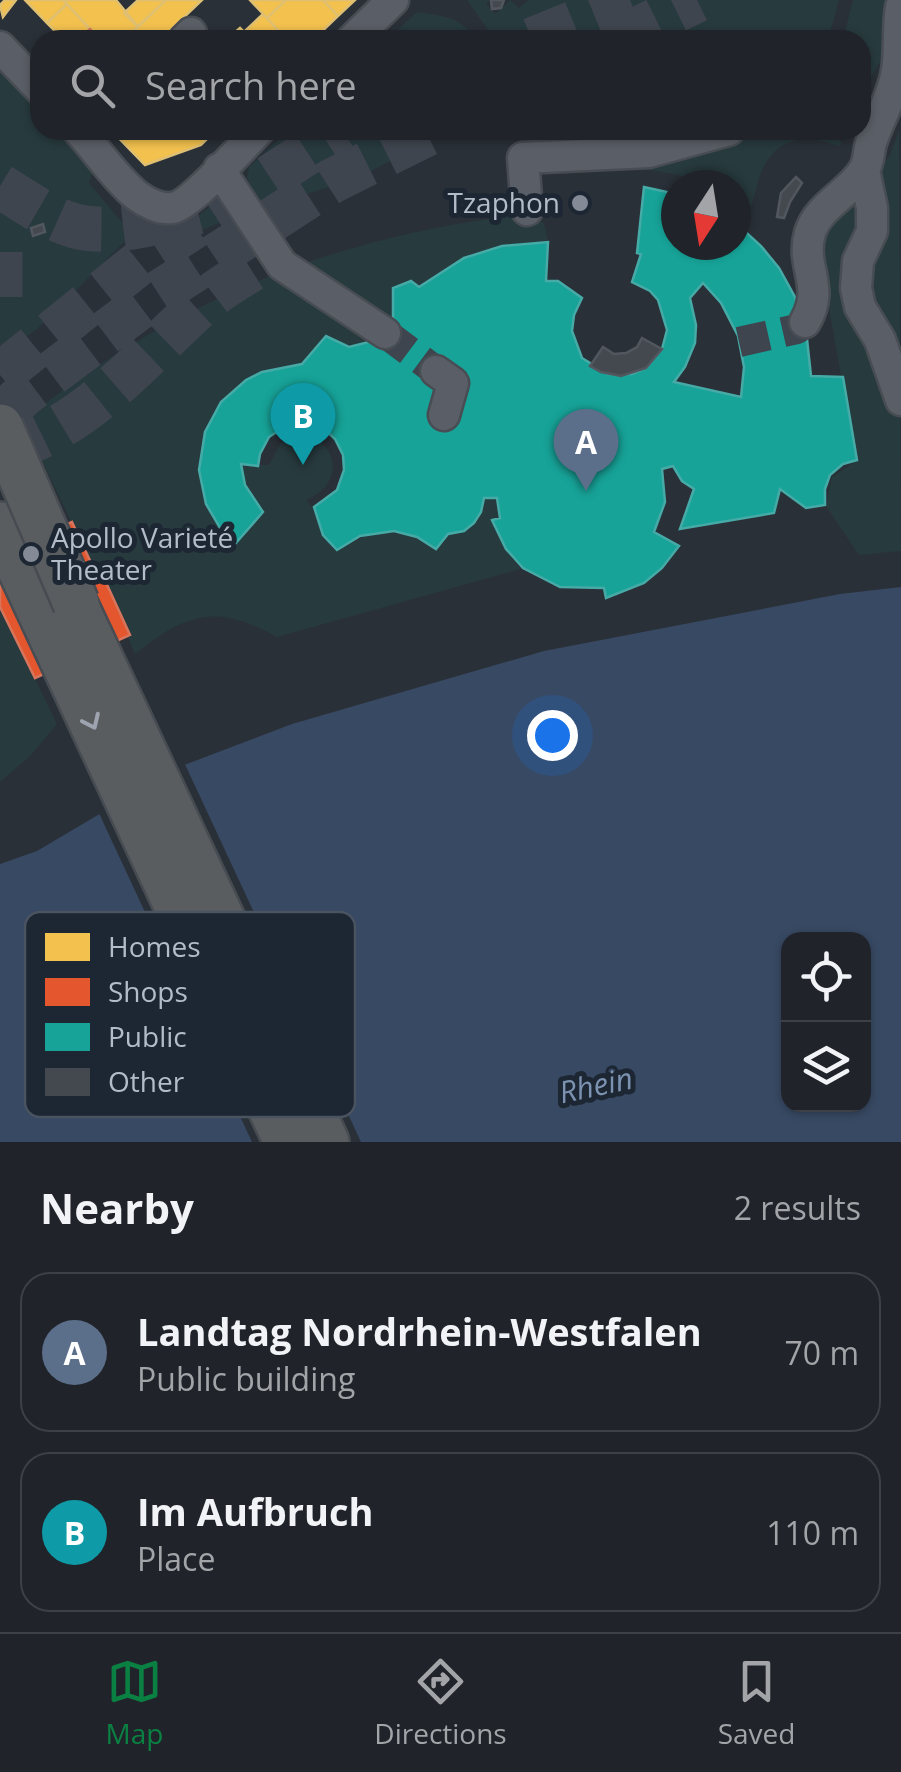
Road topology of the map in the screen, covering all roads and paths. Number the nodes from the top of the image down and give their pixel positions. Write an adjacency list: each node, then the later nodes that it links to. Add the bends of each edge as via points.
1 (393, 0): 3 (street)
2 (901, 7): 6 (street, via 896,78)
3 (362, 30)
4 (0, 47): 5 (street)
5 (30, 79)
6 (871, 124)
7 (91, 140): 11 (street, via 135,194 166,208 184,204)
8 (249, 140): 11 (street)
9 (693, 140): 13 (street, via 649,152 522,158)
10 (867, 140): 12 (street)
11 (219, 169): 15 (street, via 282,265)
12 (864, 170): 14 (street, via 811,229); 17 (street, via 872,231 858,260 856,288)
13 (527, 210)
14 (815, 321)
15 (385, 333)
16 (436, 371): 18 (street, via 453,382)
17 (901, 400)
18 (444, 415)
19 (7, 426): 23 (highway, bridge)
20 (0, 458): 23 (highway, bridge)
21 (0, 526): 23 (highway)
22 (0, 550): 23 (highway)
23 (64, 618): 24 (highway, one-way to 24); 25 (highway)
24 (189, 912)
25 (211, 912)
26 (276, 1117): 28 (highway, one-way to 28)
27 (314, 1117): 29 (highway)
28 (287, 1142)
29 (326, 1142)

